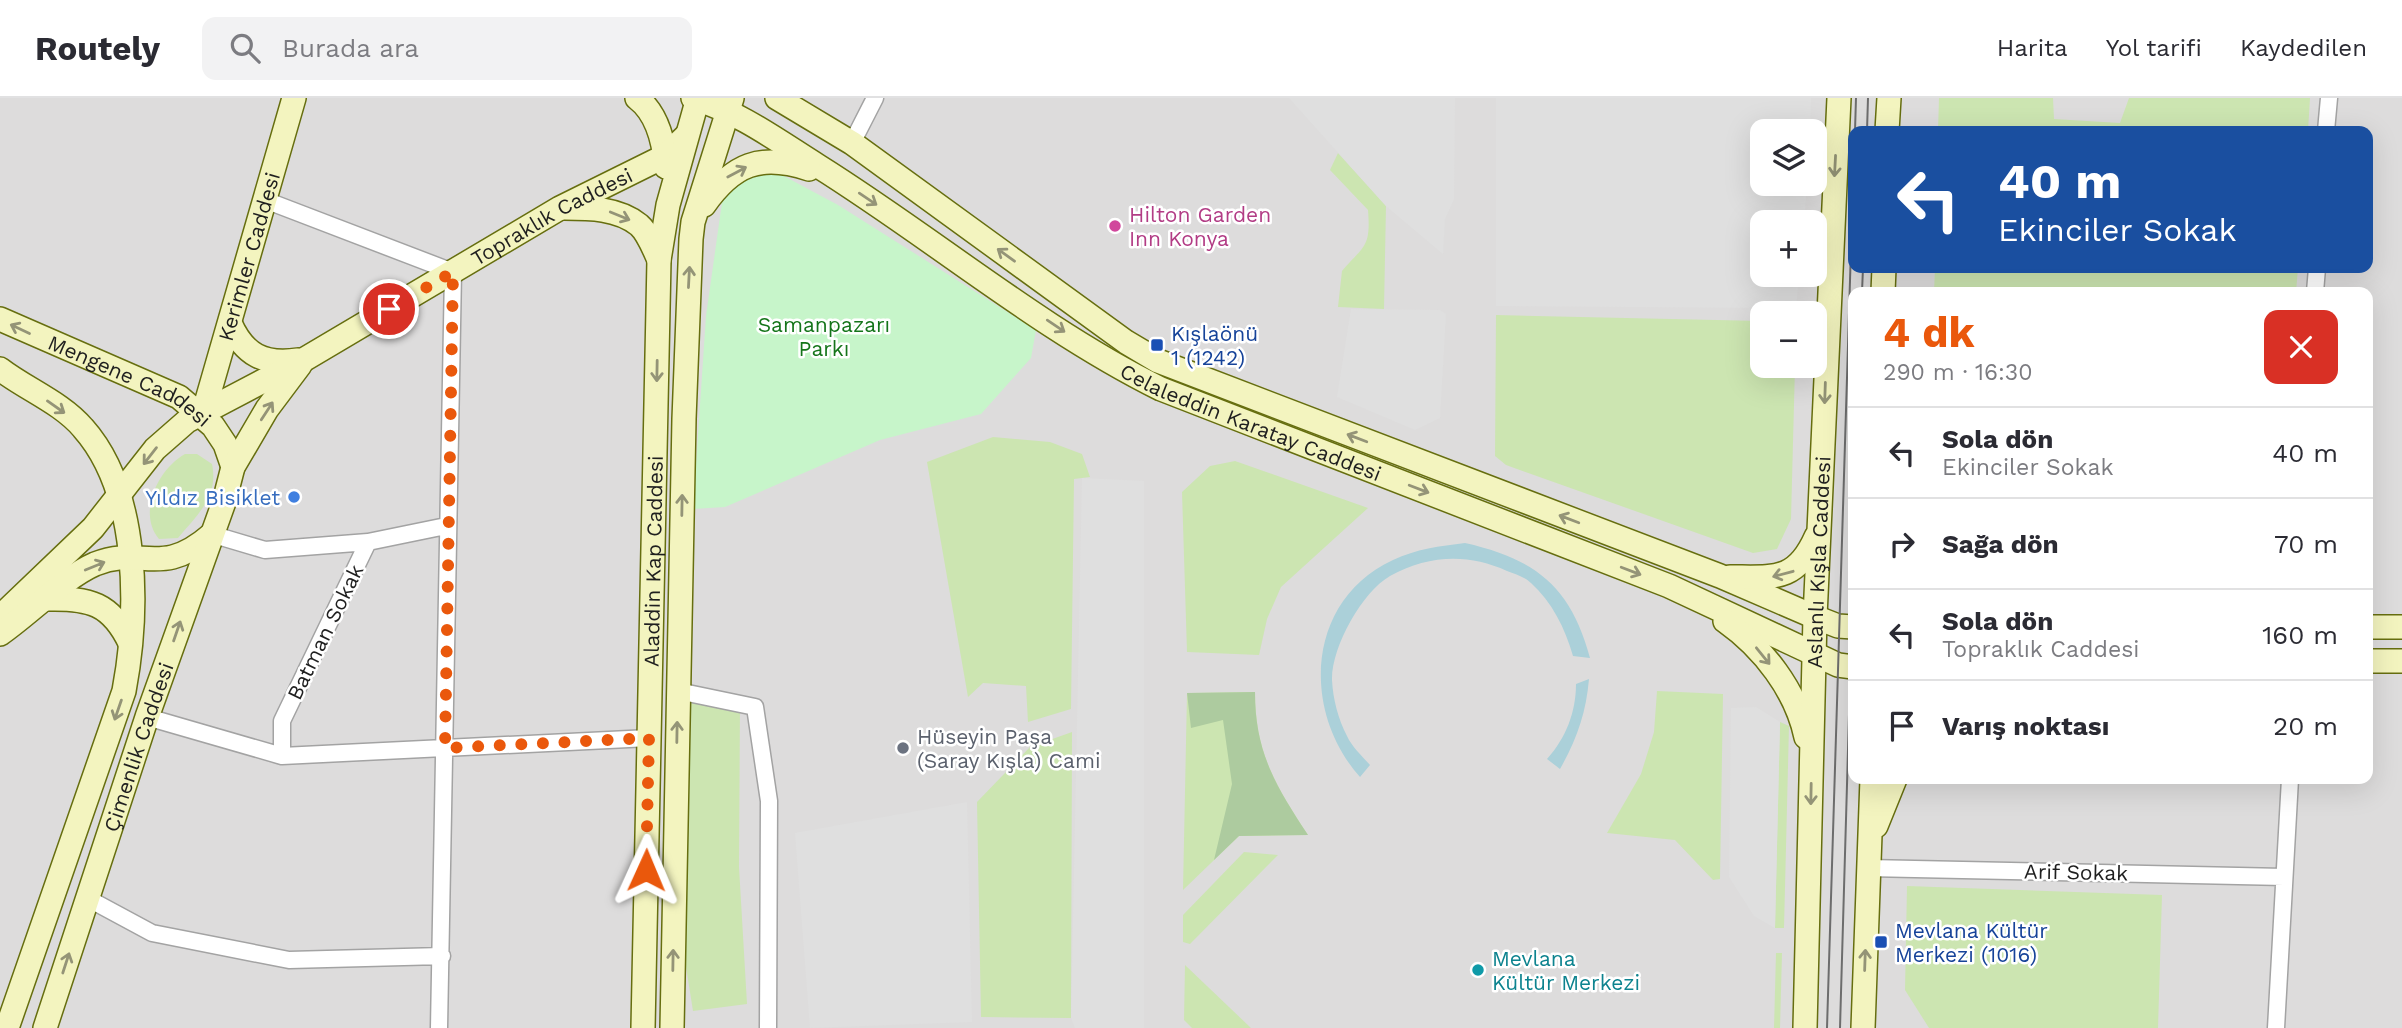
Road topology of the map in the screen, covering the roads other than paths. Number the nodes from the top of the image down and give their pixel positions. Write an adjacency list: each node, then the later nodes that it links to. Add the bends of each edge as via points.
1 (294, 98): 17 (street, Kerimler Caddesi)
2 (637, 98): 15 (street, via 651,110)
3 (696, 98): 10 (street, Celaleddin Karatay Caddesi); 13 (street, Aladdin Kap Caddesi)
4 (777, 98): 14 (street, Celaleddin Karatay Caddesi)
5 (808, 98): 14 (street)
6 (875, 98): 14 (street)
7 (1839, 98): 31 (street, Aslanlı Kışla Caddesi, one-way to 31)
8 (1889, 98): 11 (street)
9 (2329, 98): 12 (street)
10 (730, 104): 16 (street, Celaleddin Karatay Caddesi); 20 (street, Aladdin Kap Caddesi)
11 (1887, 126)
12 (2326, 126)
13 (687, 135): 15 (street, Topraklık Caddesi); 18 (street, Aladdin Kap Caddesi)
14 (852, 143): 35 (street, Celaleddin Karatay Caddesi, one-way to 14, via 1158,361)
15 (665, 156): 18 (street); 19 (street, Topraklık Caddesi)
16 (840, 180): 20 (street, one-way to 16, via 721,181 762,162 788,162); 36 (street, Celaleddin Karatay Caddesi, one-way to 36, via 1122,370)
17 (265, 200): 22 (street); 24 (street, Kerimler Caddesi)
18 (668, 205): 21 (street, Aladdin Kap Caddesi)
19 (560, 208): 21 (street, one-way to 21, via 620,214 641,226); 22 (street, Topraklık Caddesi)
20 (693, 222): 49 (street, Aladdin Kap Caddesi, one-way to 20)
21 (659, 260): 51 (street, Aladdin Kap Caddesi, one-way to 51)
22 (453, 272): 25 (street, Topraklık Caddesi); 30 (street)
23 (0, 319): 27 (street, Mengene Caddesi, one-way to 23, via 154,385)
24 (230, 323): 25 (street, via 241,344 257,358); 27 (street, Kerimler Caddesi)
25 (305, 359): 27 (street, Topraklık Caddesi); 28 (street, Topraklık Caddesi, one-way to 25, via 267,409)
26 (0, 369): 29 (street, one-way to 29, via 82,425 98,446)
27 (203, 414): 28 (street, Mengene Caddesi, via 225,444); 29 (street, Topraklık Caddesi, one-way to 29, via 170,434)
28 (233, 467): 32 (street, Çimenlik Caddesi)
29 (119, 498): 34 (street, Çimenlik Caddesi); 38 (street, Topraklık Caddesi)
30 (446, 526): 33 (street); 52 (street)
31 (1820, 527): 35 (street, one-way to 35, via 1807,557 1794,571 1771,577); 39 (street, Aslanlı Kışla Caddesi)
32 (211, 534): 33 (street, Batman Sokak, via 265,550); 34 (street, via 185,555); 50 (street, Çimenlik Caddesi, one-way to 32)
33 (368, 542): 53 (street, Batman Sokak, via 282,721)
34 (131, 559): 37 (street, one-way to 34, via 96,564); 44 (street, Çimenlik Caddesi)
35 (1720, 576): 39 (street, Celaleddin Karatay Caddesi)
36 (1669, 586): 45 (street, Celaleddin Karatay Caddesi); 54 (street, one-way to 54, via 1719,617 1758,649 1793,699)
37 (48, 599): 43 (street); 44 (street, via 78,598 96,604 121,625)
38 (0, 617)
39 (1815, 617): 40 (street, Celaleddin Karatay Caddesi); 45 (street, Aslanlı Kışla Caddesi)
40 (1848, 627)
41 (2373, 627): 42 (street)
42 (2402, 627)
43 (0, 634)
44 (132, 648): 63 (street, Çimenlik Caddesi, one-way to 63, via 124,691)
45 (1815, 653): 48 (street, Celaleddin Karatay Caddesi); 54 (street, Aslanlı Kışla Caddesi)
46 (2373, 661): 47 (street)
47 (2402, 661)
48 (1848, 666)
49 (678, 691): 67 (street, Aladdin Kap Caddesi, one-way to 49); 68 (street, via 755,707 769,801)
50 (147, 717): 53 (street); 61 (street, Çimenlik Caddesi)
51 (649, 738): 52 (street); 66 (street, Aladdin Kap Caddesi)
52 (445, 748): 53 (street); 62 (street)
53 (282, 756)
54 (1812, 761): 69 (street, Aslanlı Kışla Caddesi, one-way to 69)
55 (1872, 784): 58 (street)
56 (1893, 784): 58 (street)
57 (2290, 784): 60 (street)
58 (1869, 842): 59 (street)
59 (1867, 868): 60 (street, Arif Sokak); 70 (street, one-way to 59)
60 (2284, 877): 71 (street)
61 (88, 898): 62 (street, via 152,933 289,960); 64 (street, Çimenlik Caddesi, one-way to 61)
62 (442, 956): 65 (street)
63 (7, 1028)
64 (45, 1028)
65 (439, 1028)
66 (643, 1028)
67 (672, 1028)
68 (768, 1028)
69 (1805, 1028)
70 (1863, 1028)
71 (2276, 1028)

